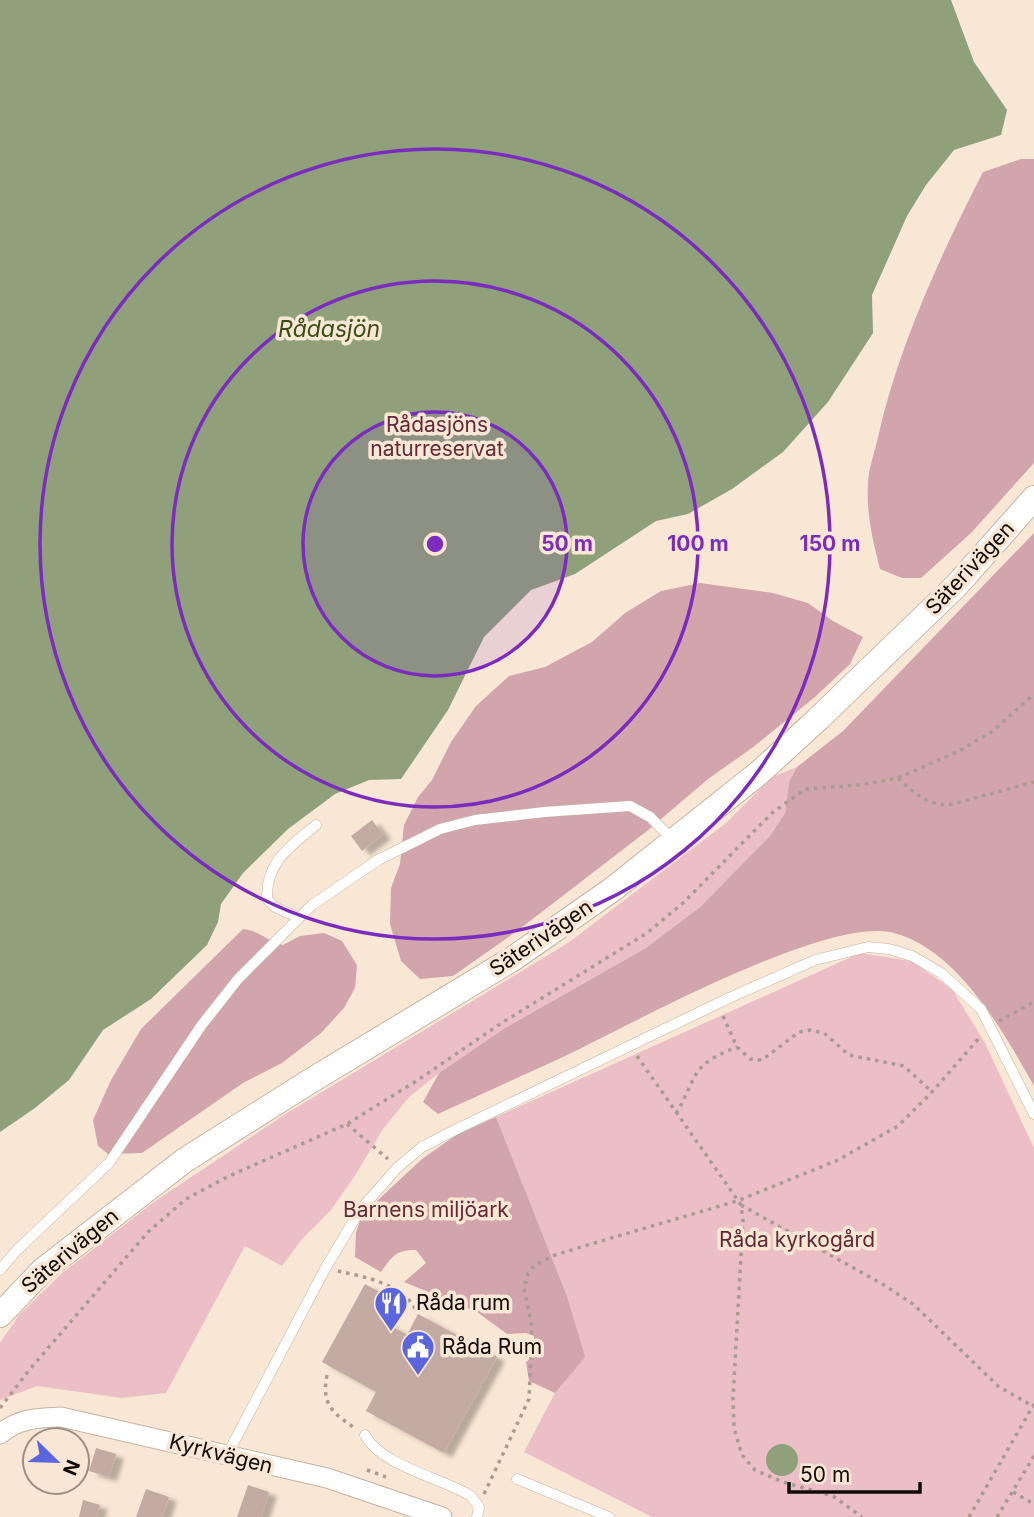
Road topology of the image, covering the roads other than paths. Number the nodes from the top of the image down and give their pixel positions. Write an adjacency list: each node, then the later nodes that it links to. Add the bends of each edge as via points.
1 (1034, 498): 3 (street, Säterivägen, via 956,586 828,710)
2 (316, 825): 4 (lane, via 283,852 267,884 267,899)
3 (674, 841): 4 (lane, via 650,817 630,806 475,820 440,830 378,860); 7 (street, Säterivägen, via 514,958 185,1160 43,1269)
4 (299, 918): 6 (lane, via 229,989 109,1163)
5 (1034, 1114): 10 (lane, via 981,1009 941,973 889,949 867,947 815,960 422,1147 398,1167 360,1210)
6 (0, 1270)
7 (0, 1315)
8 (0, 1434): 10 (street, Kyrkvägen, via 27,1418 61,1417)
9 (365, 1435): 12 (lane, via 378,1451 464,1492 477,1502)
10 (227, 1455): 13 (street, Kyrkvägen, via 327,1478)
11 (517, 1479): 14 (lane)
12 (478, 1512)
13 (442, 1517)
14 (609, 1517)

